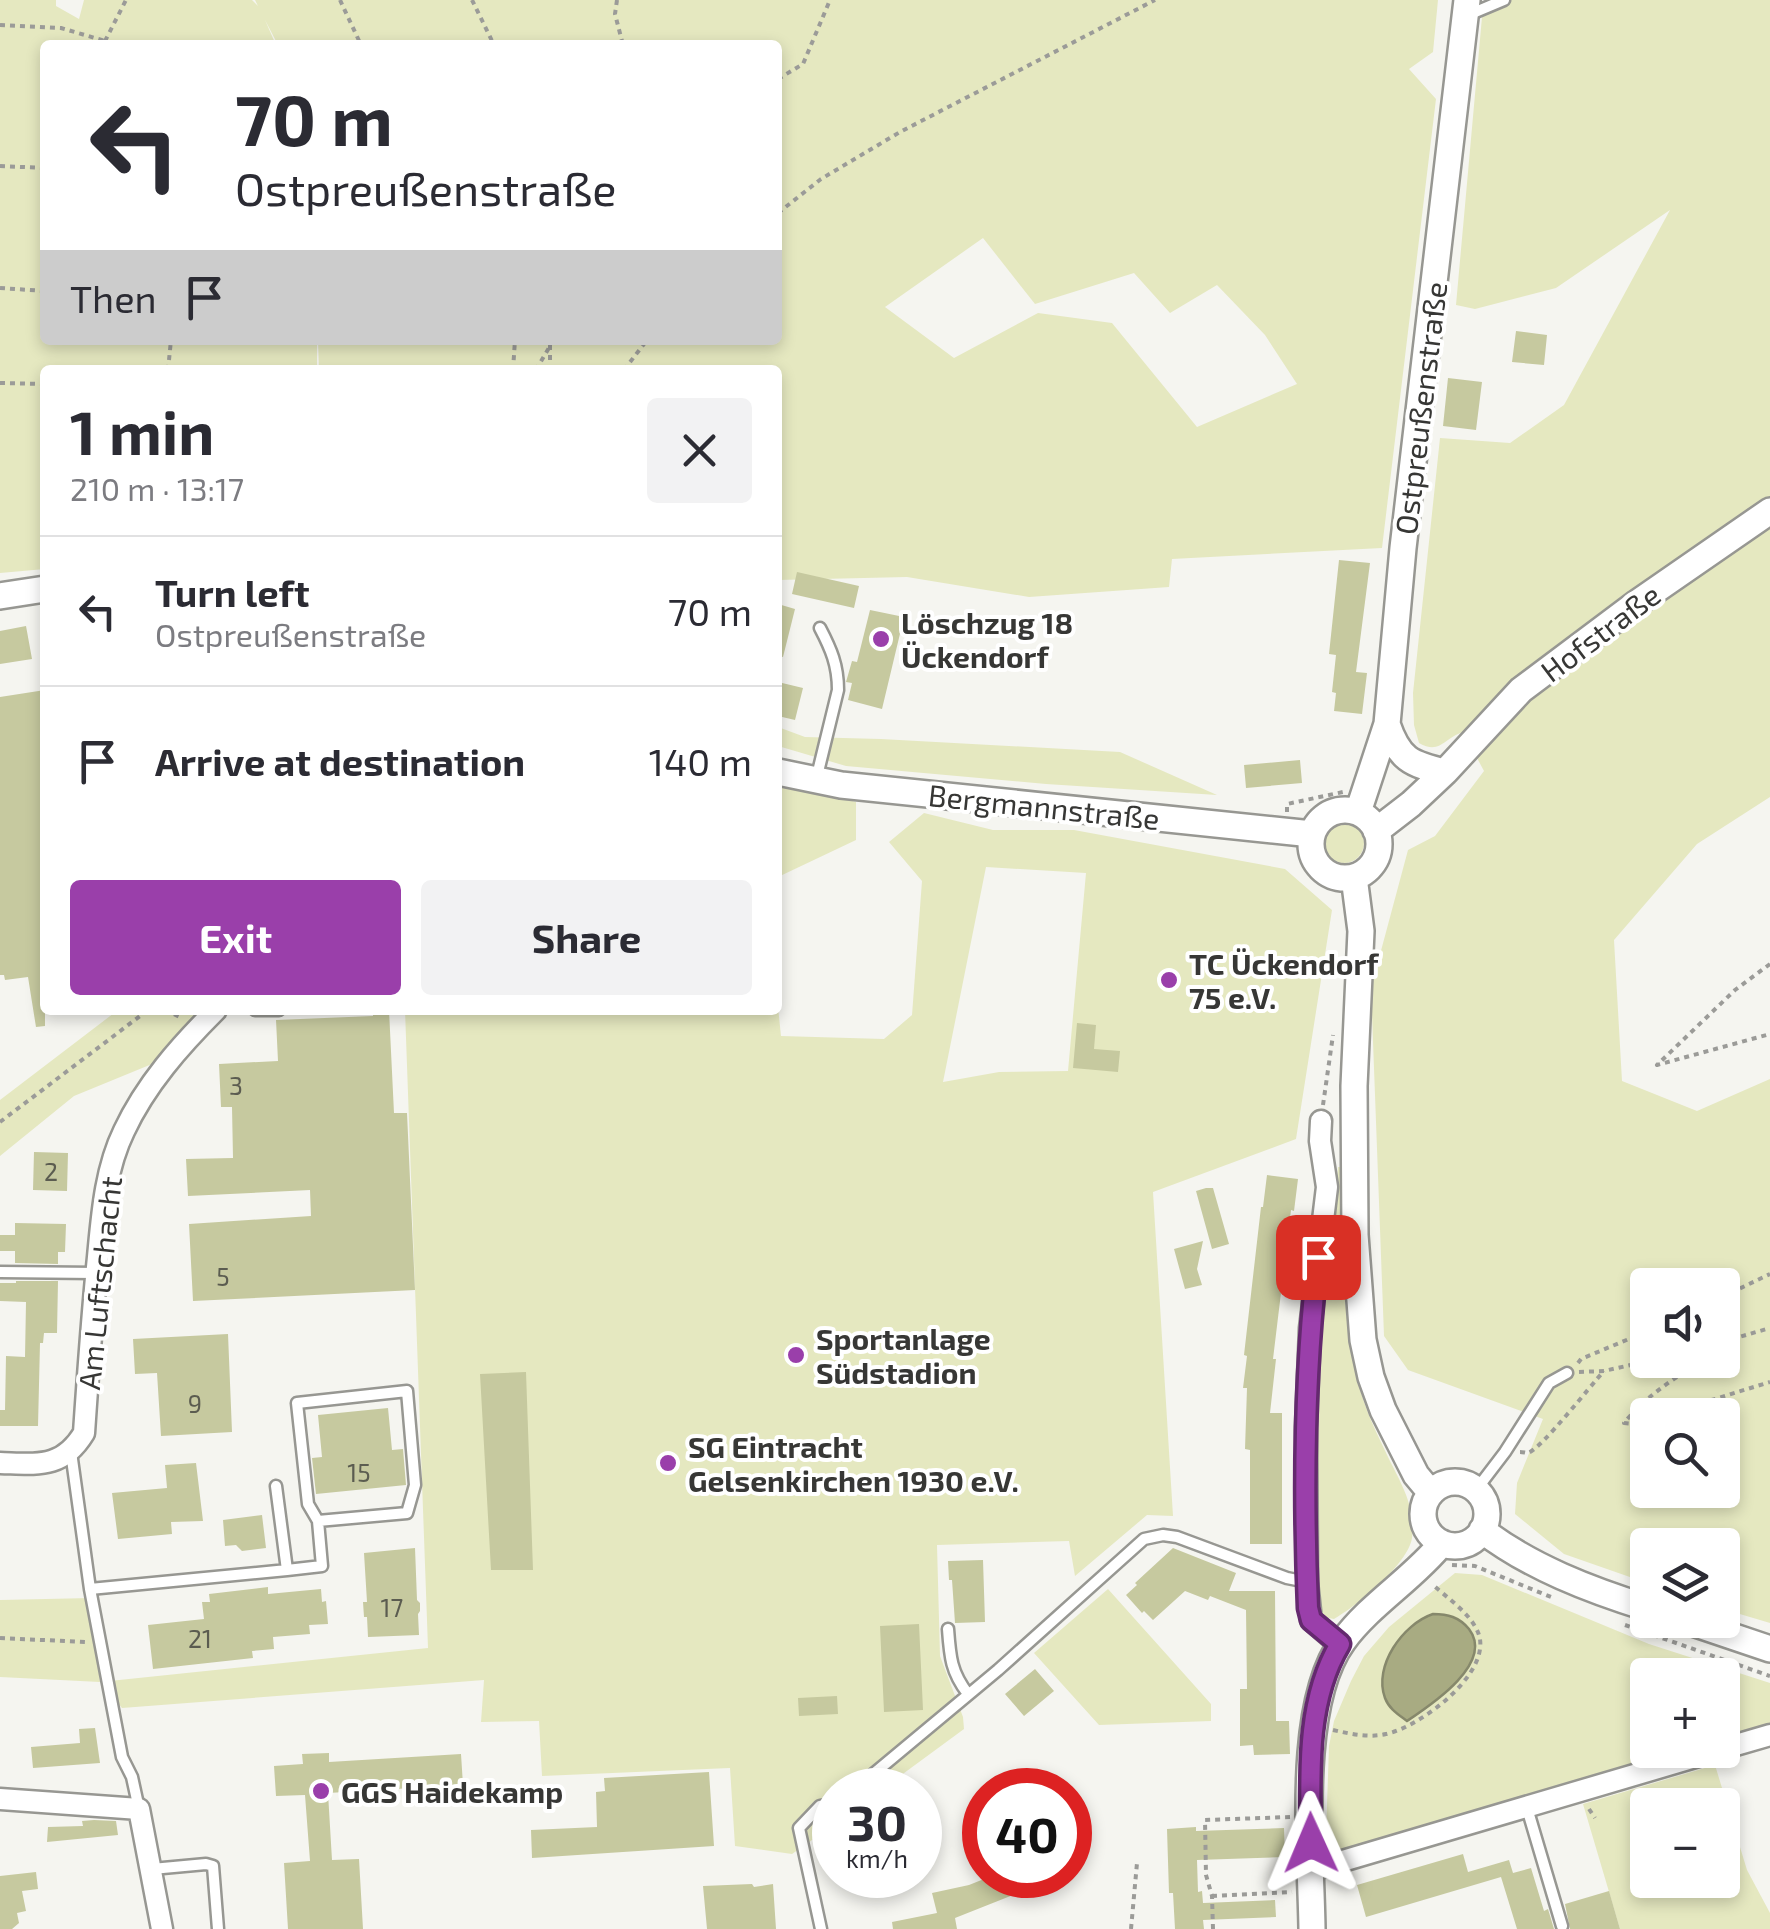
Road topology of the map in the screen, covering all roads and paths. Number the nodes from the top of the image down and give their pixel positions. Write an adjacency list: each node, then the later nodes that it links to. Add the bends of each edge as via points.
1 (126, 0): 11 (path)
2 (340, 0): 12 (path)
3 (472, 0): 13 (path)
4 (617, 0): 14 (path)
5 (830, 0): 15 (path, via 803,64)
6 (1155, 0): 18 (path, via 900,132)
7 (1504, 0): 8 (lane)
8 (1466, 8): 29 (street, Ostpreußenstraße)
9 (0, 25): 10 (path, via 62,28)
10 (99, 40)
11 (109, 40)
12 (359, 40)
13 (492, 40)
14 (623, 40)
15 (782, 77)
16 (0, 166): 17 (path)
17 (40, 168)
18 (782, 209)
19 (0, 288): 20 (path)
20 (40, 292)
21 (643, 345): 22 (path)
22 (628, 365)
23 (0, 383): 24 (path)
24 (40, 384)
25 (1770, 511): 30 (street, Hofstraße, via 1521,690)
26 (40, 591): 27 (street)
27 (0, 596)
28 (820, 628): 32 (lane, via 836,658 838,690)
29 (1388, 724): 30 (street, via 1395,748 1422,767); 33 (street, Ostpreußenstraße)
30 (1445, 772): 35 (street, Hofstraße, via 1411,804)
31 (782, 773): 32 (street, Bergmannstraße)
32 (816, 781): 36 (street, Bergmannstraße)
33 (1367, 787): 34 (path); 35 (street, Ostpreußenstraße)
34 (1287, 804)
35 (1367, 822): 36 (street, via 1347,810 1325,816); 37 (street, via 1379,842 1377,854)
36 (1312, 834): 37 (street, via 1317,864 1333,876)
37 (1354, 877): 63 (street, via 1360,931 1354,1235 1363,1340 1382,1410)
38 (1770, 964): 41 (path, via 1657,1065)
39 (141, 1015): 43 (path)
40 (211, 1015): 45 (street, Am Luftschacht, via 157,1075 122,1133 103,1206)
41 (1770, 1034)
42 (1321, 1121): 69 (street, via 1327,1187 1308,1365)
43 (0, 1122)
44 (0, 1272): 45 (lane)
45 (96, 1273): 58 (street, Am Luftschacht, via 84,1433)
46 (1770, 1274): 47 (path)
47 (1740, 1288)
48 (1770, 1328): 49 (path)
49 (1740, 1337)
50 (1630, 1339): 53 (path)
51 (1630, 1365): 52 (path)
52 (1604, 1370): 53 (path); 59 (path, via 1546,1440 1530,1452)
53 (1567, 1373): 59 (lane, via 1549,1383)
54 (1675, 1378): 56 (path)
55 (1770, 1382): 57 (path)
56 (1648, 1398)
57 (1718, 1398)
58 (71, 1452): 60 (street, via 38,1464); 70 (lane)
59 (1505, 1452): 62 (lane)
60 (0, 1463)
61 (276, 1486): 67 (lane)
62 (1476, 1490): 63 (street, via 1458,1482); 65 (street, via 1486,1509)
63 (1430, 1493): 66 (street, via 1424,1521)
64 (318, 1521): 64 (lane, via 408,1513 415,1485 407,1391 296,1402 308,1504); 67 (lane, via 322,1566)
65 (1482, 1530): 66 (street, via 1460,1545); 71 (street, via 1556,1574)
66 (1442, 1543): 68 (street)
67 (286, 1570): 70 (lane)
68 (1418, 1571): 76 (street); 79 (path, via 1477,1630 1480,1652 1472,1674 1403,1730 1360,1736)
69 (1307, 1582): 76 (street, via 1311,1620); 78 (lane, via 1177,1537 1153,1536)
70 (90, 1589): 75 (lane)
71 (1630, 1601)
72 (948, 1629): 78 (lane, via 955,1677)
73 (0, 1638): 75 (path)
74 (1737, 1638): 77 (street)
75 (100, 1642): 86 (lane)
76 (1340, 1644): 79 (street, via 1323,1680)
77 (1770, 1649)
78 (968, 1694): 82 (lane)
79 (1314, 1726): 88 (street)
80 (1770, 1736): 81 (street)
81 (1740, 1744)
82 (880, 1768)
83 (1658, 1768): 85 (street)
84 (0, 1799): 86 (street)
85 (1526, 1806): 91 (street); 95 (lane)
86 (138, 1808): 90 (street)
87 (812, 1815): 92 (lane, via 800,1828)
88 (1310, 1816): 91 (street); 93 (path, via 1205,1820)
89 (1138, 1863): 99 (path)
90 (150, 1870): 96 (street); 97 (lane, via 214,1866)
91 (1312, 1881): 93 (path); 101 (street)
92 (812, 1886)
93 (1212, 1896): 100 (path)
94 (815, 1898): 98 (lane)
95 (1562, 1926)
96 (162, 1929)
97 (218, 1929)
98 (821, 1929)
99 (1131, 1929)
100 (1213, 1929)
101 (1312, 1929)

